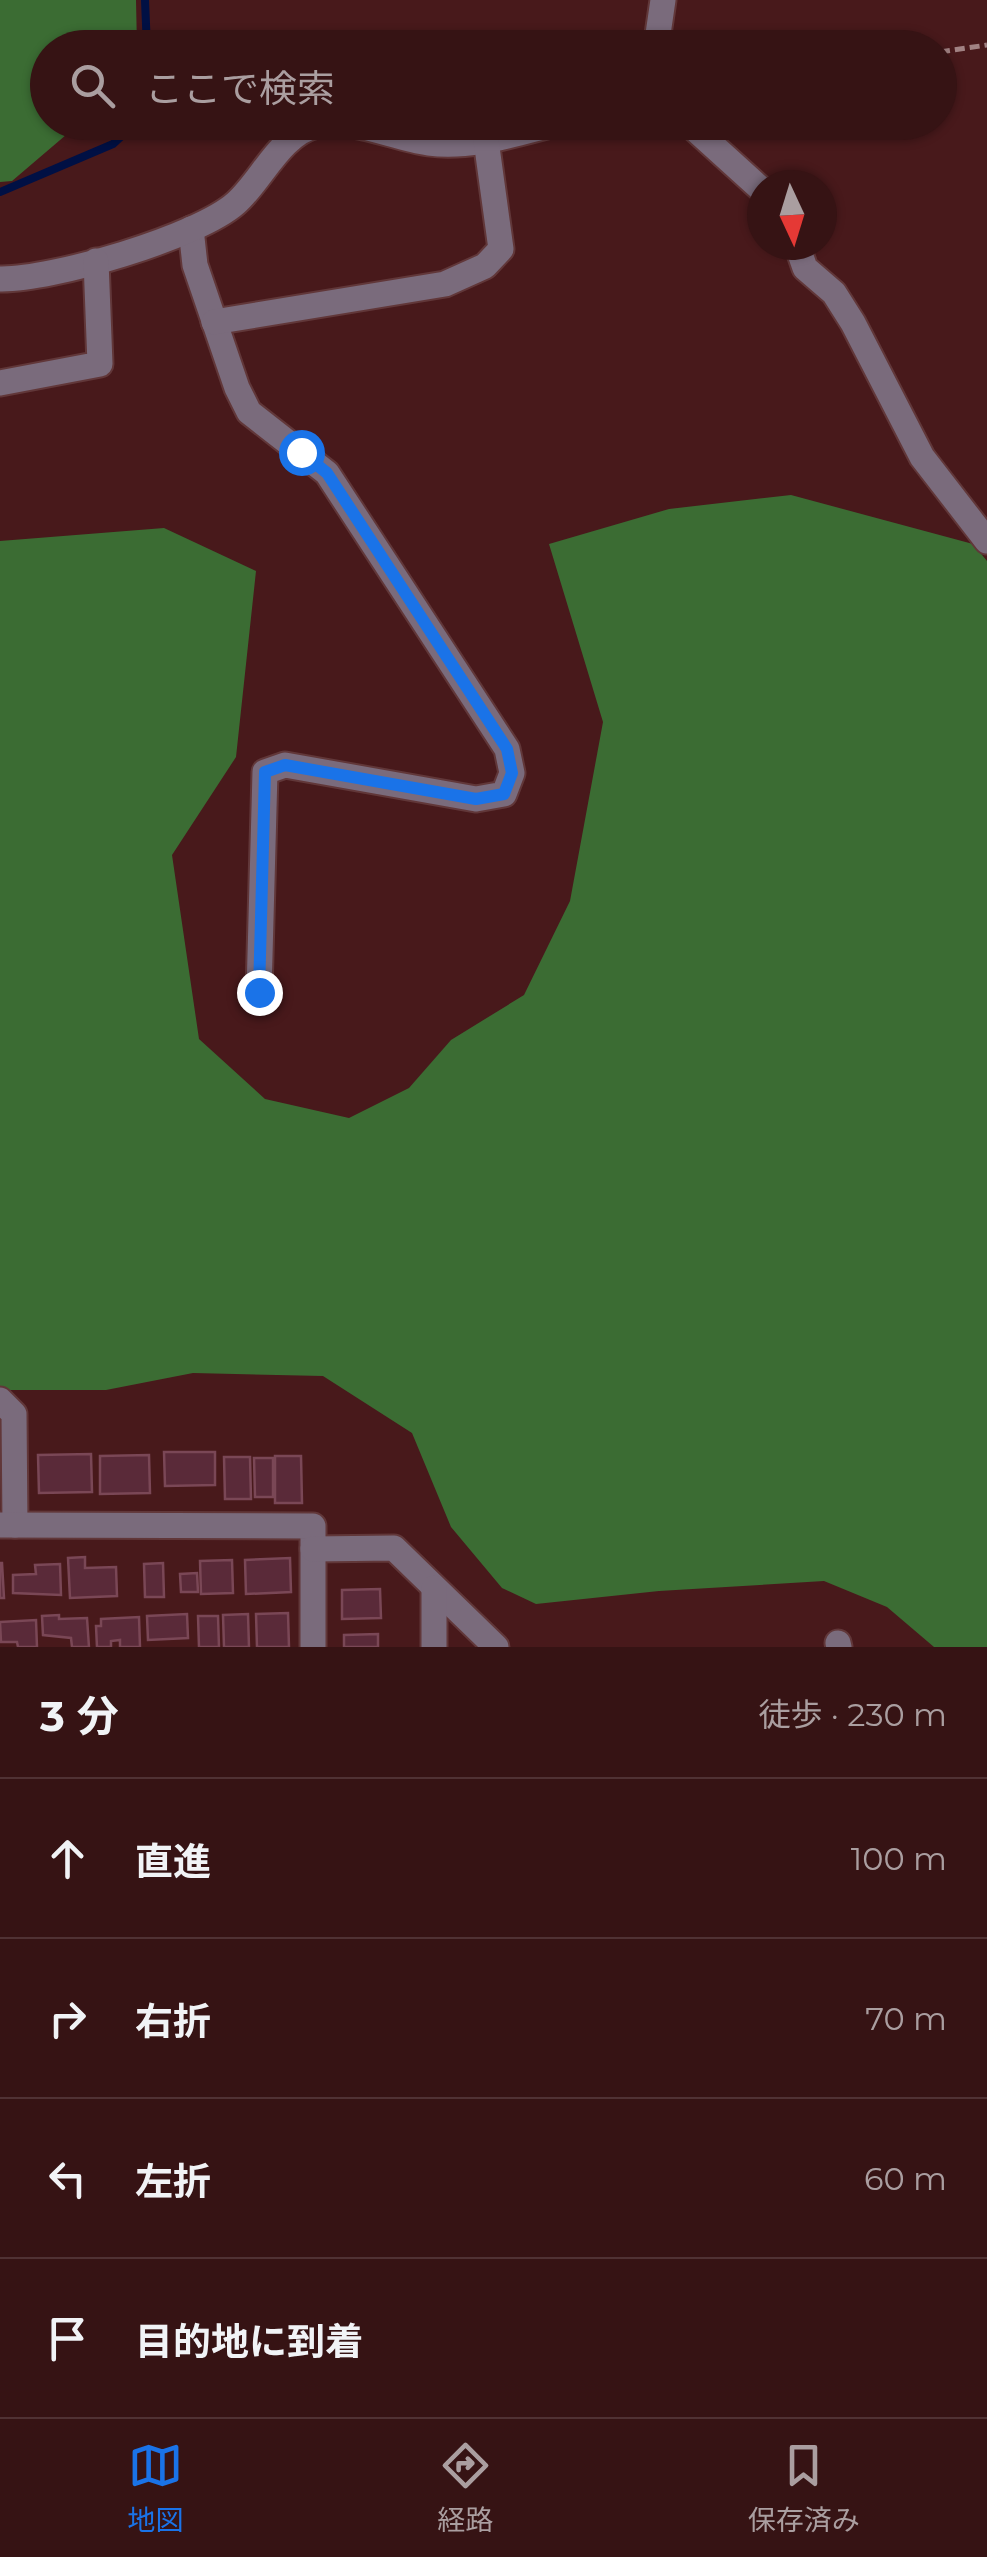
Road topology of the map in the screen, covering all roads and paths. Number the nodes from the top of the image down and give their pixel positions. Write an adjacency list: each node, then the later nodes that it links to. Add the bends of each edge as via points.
1 (662, 0): 2 (street)
2 (658, 30)
3 (987, 45): 4 (path)
4 (957, 49)
5 (291, 140): 10 (street, via 238,202)
6 (415, 140): 7 (street)
7 (486, 140): 14 (street, via 501,249 485,266 445,284)
8 (707, 140): 9 (street)
9 (747, 176)
10 (191, 228): 12 (street); 14 (street)
11 (803, 260): 16 (street, via 834,292 922,457)
12 (96, 262): 13 (street); 15 (street, via 100,364)
13 (0, 279)
14 (214, 322): 17 (street, via 249,412 327,473 507,749 512,773 504,794 476,799 285,765 265,772)
15 (0, 383)
16 (987, 541)
17 (259, 992)
18 (0, 1400): 19 (street, via 14,1414)
19 (7, 1525): 20 (street, via 313,1526)
20 (313, 1549): 21 (street, via 394,1548); 22 (street)
21 (434, 1588): 23 (street); 24 (street)
22 (313, 1647)
23 (434, 1647)
24 (496, 1647)

